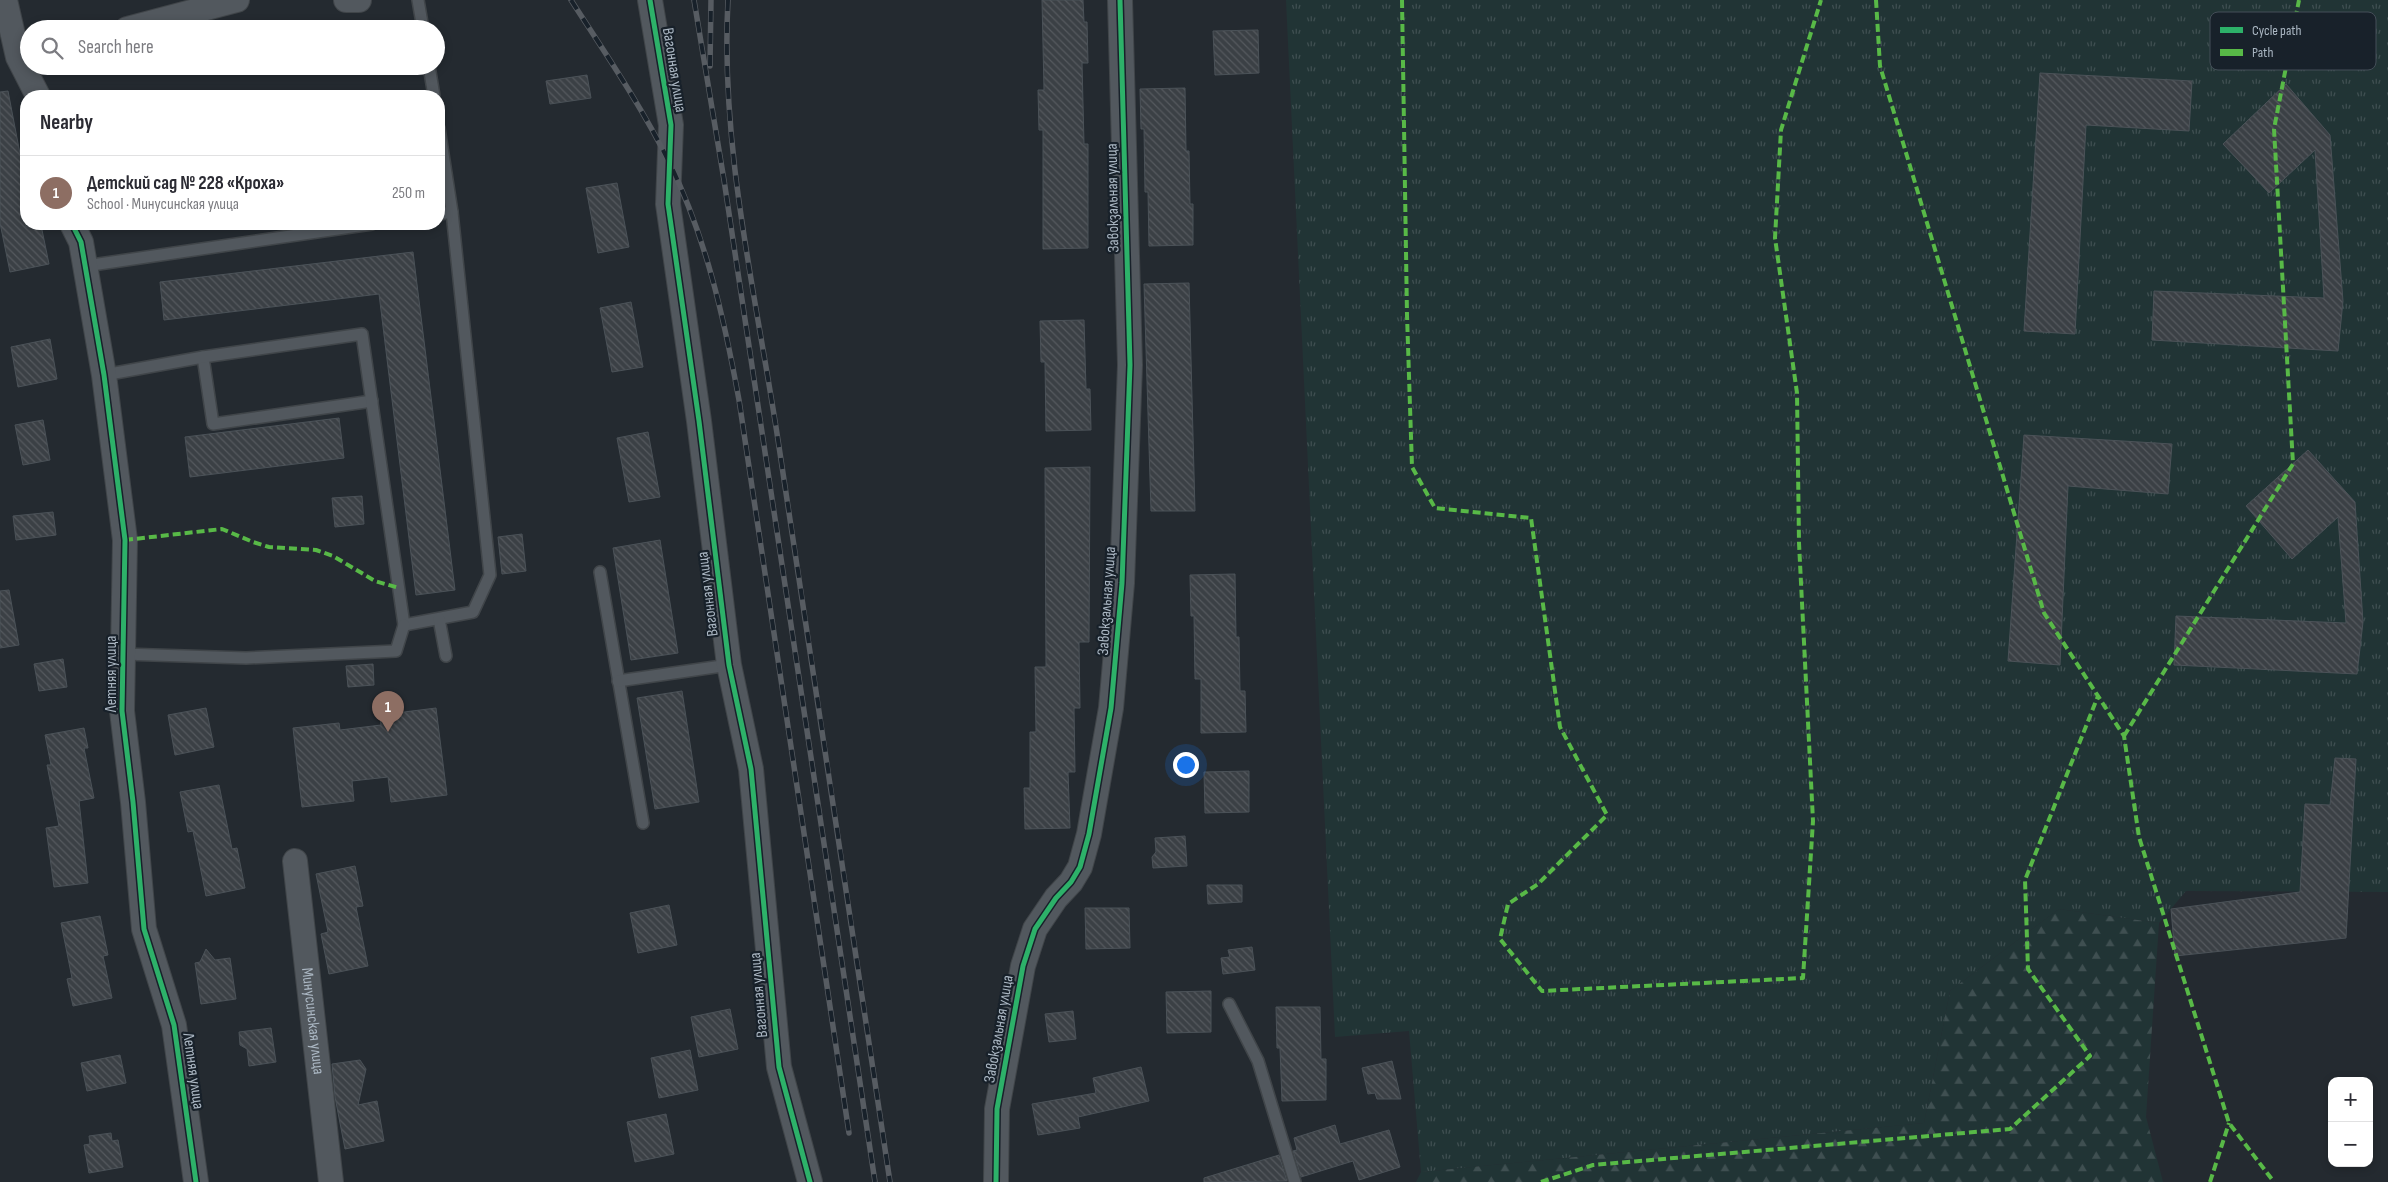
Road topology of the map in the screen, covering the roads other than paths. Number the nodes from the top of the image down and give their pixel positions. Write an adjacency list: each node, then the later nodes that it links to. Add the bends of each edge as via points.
1 (5, 0): 10 (street)
2 (237, 0): 8 (street)
3 (346, 0): 4 (street)
4 (359, 0)
5 (418, 0): 9 (lane)
6 (650, 0): 29 (street, Вагонная улица, via 671,125 668,204)
7 (1120, 0): 37 (street, Завокзальная улица, via 1130,365 1122,583 1111,708 1089,834 1080,867 1036,929 1023,966 997,1109)
8 (161, 20)
9 (421, 20)
10 (16, 58)
11 (26, 75): 13 (street)
12 (430, 75): 14 (lane)
13 (35, 90)
14 (433, 90)
15 (445, 167): 16 (lane)
16 (452, 212): 17 (lane); 25 (lane, via 490,575 474,612)
17 (445, 213)
18 (75, 230): 20 (street, Летняя улица, via 81,242)
19 (331, 230): 20 (lane)
20 (85, 266): 22 (street, Летняя улица)
21 (203, 357): 22 (lane); 23 (lane, via 213,424); 23 (lane, via 362,334)
22 (104, 375): 27 (street, Летняя улица, via 125,545)
23 (372, 401): 26 (lane)
24 (600, 572): 30 (lane)
25 (439, 618): 26 (lane); 28 (lane)
26 (404, 625): 27 (lane, via 396,651 246,658)
27 (123, 654): 34 (street, Летняя улица, via 122,711 134,802 144,928 174,1025)
28 (446, 656)
29 (729, 665): 30 (lane); 36 (street, Вагонная улица, via 751,769 779,1067)
30 (618, 682): 31 (lane)
31 (643, 823)
32 (295, 861): 35 (street, Минусинская улица)
33 (1229, 1004): 38 (lane, via 1258,1061)
34 (196, 1182)
35 (331, 1182)
36 (810, 1182)
37 (996, 1182)
38 (1295, 1182)

